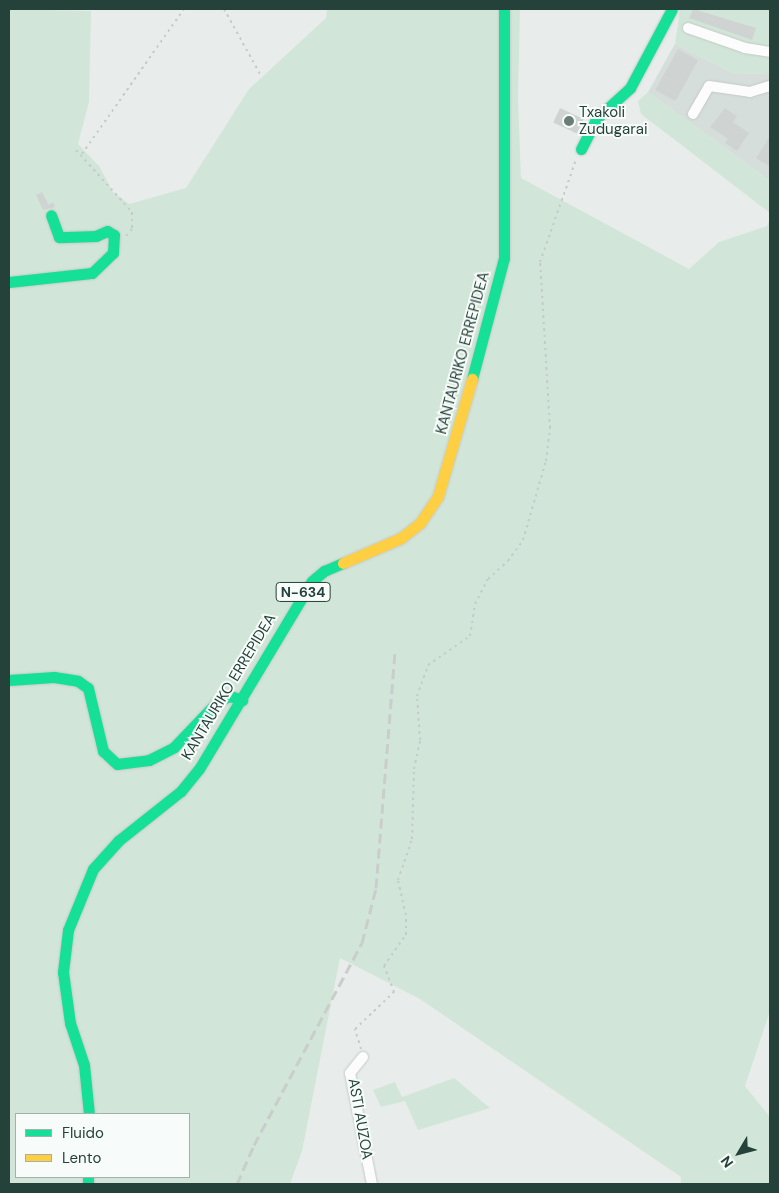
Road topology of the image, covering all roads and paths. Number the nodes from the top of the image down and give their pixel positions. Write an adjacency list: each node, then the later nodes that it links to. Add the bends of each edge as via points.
1 (184, 9): 14 (path)
2 (224, 9): 9 (path)
3 (504, 9): 8 (main road, N-634)
4 (513, 9): 8 (main road, N-634)
5 (672, 9): 12 (main road, via 630,88 596,119)
6 (688, 28): 7 (street, via 745,48)
7 (770, 52)
8 (504, 69): 19 (main road, KANTAURIKO ERREPIDEA / N-634, via 504,258 438,496 420,523 402,538 324,571 312,581)
9 (260, 74)
10 (770, 86): 11 (street, via 750,92 709,86)
11 (692, 114)
12 (581, 149): 20 (path, via 540,262 550,428 546,460 523,540 508,561 488,579 475,604 470,636 428,665 417,696 420,740 414,769 412,839 398,880 406,915 406,935 384,966 394,992 355,1029)
13 (76, 150): 14 (path)
14 (82, 154): 16 (path, via 115,197 132,212 132,229)
15 (50, 215): 16 (main road, via 59,237 96,236 107,231 114,235)
16 (116, 243): 17 (main road, via 113,253 92,273)
17 (9, 282)
18 (9, 680): 19 (main road, via 54,677 78,681 88,688 103,751 117,764 129,766 174,747 218,700 230,696)
19 (242, 700): 21 (main road, KANTAURIKO ERREPIDEA / N-634, via 199,769 181,791 105,855 93,869 78,900 68,930 63,985 84,1065)
20 (363, 1057): 22 (street, ASTI AUZOA, via 350,1073)
21 (88, 1113)
22 (372, 1184)

